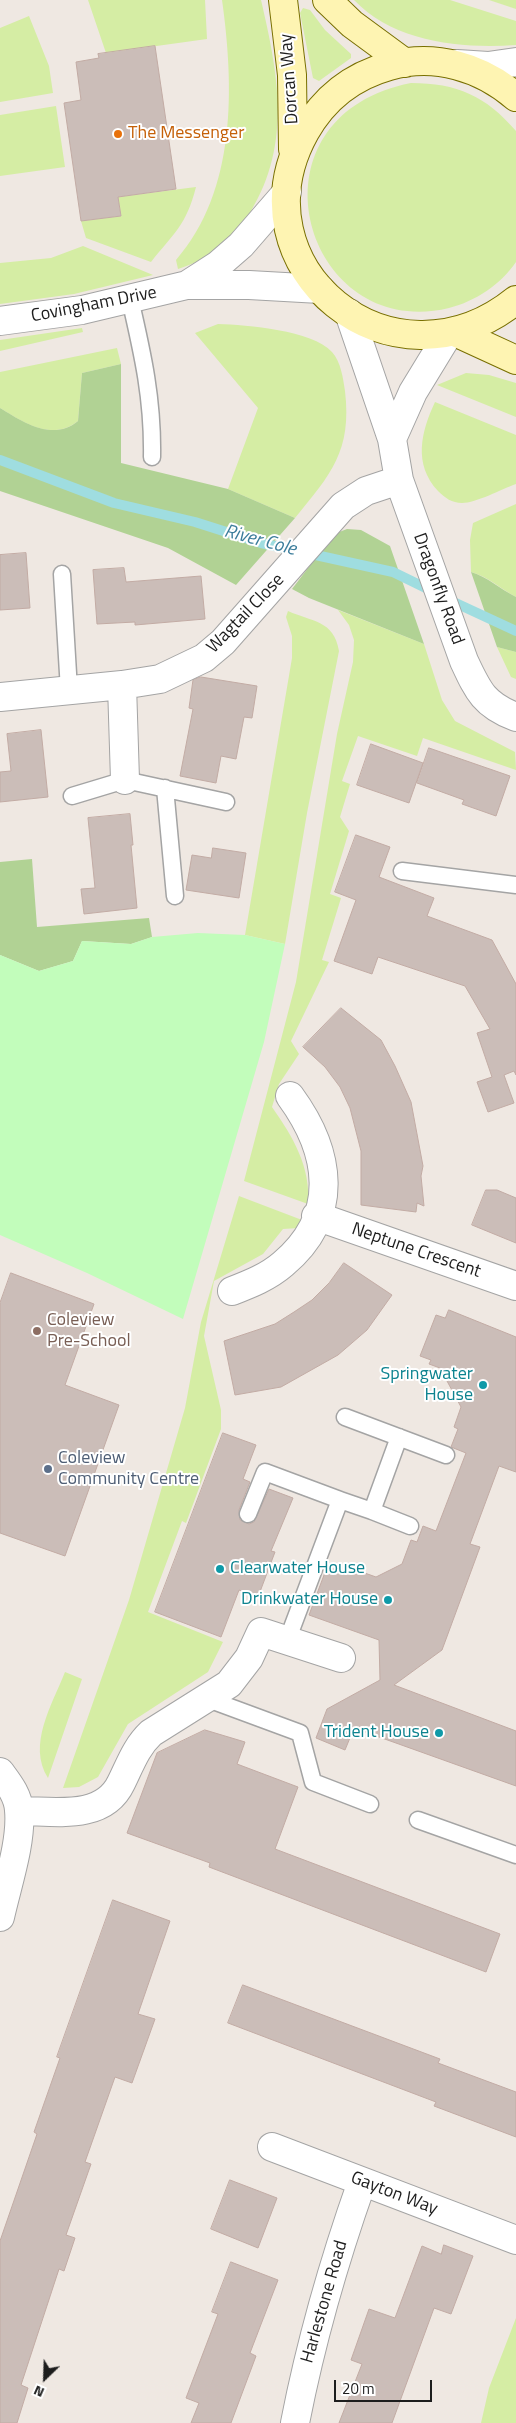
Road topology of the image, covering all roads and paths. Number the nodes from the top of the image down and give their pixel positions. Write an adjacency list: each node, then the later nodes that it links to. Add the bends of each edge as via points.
1 (283, 0): 7 (main road, Dorcan Way, via 292,75)
2 (327, 0): 4 (main road, via 352,24)
3 (516, 62): 5 (street, via 488,66)
4 (405, 63): 5 (main road); 7 (main road, via 365,74 340,89 314,117)
5 (454, 64): 6 (main road, via 482,74)
6 (516, 97)
7 (293, 158): 8 (main road)
8 (287, 192): 9 (street, Covingham Drive, via 241,245); 10 (main road, via 293,241 299,257)
9 (188, 285): 10 (street, Covingham Drive); 11 (street, Covingham Drive)
10 (320, 289): 13 (main road)
11 (130, 299): 14 (street, Covingham Drive, via 66,313); 18 (lane, via 149,381)
12 (516, 300): 15 (main road, via 490,318)
13 (349, 314): 15 (main road, via 363,323 393,332 421,336); 17 (street, Dragonfly Road)
14 (0, 321)
15 (452, 332): 16 (main road); 17 (street, via 413,392)
16 (516, 360)
17 (392, 439): 19 (street, Dragonfly Road)
18 (152, 457)
19 (399, 480): 21 (street, Wagtail Close, via 354,497 322,527 279,580 204,658 160,679); 24 (street, Dragonfly Road, via 464,661 485,698 496,709)
20 (62, 574): 22 (lane)
21 (122, 685): 22 (street, Wagtail Close); 25 (street)
22 (70, 690): 23 (street, Wagtail Close)
23 (0, 697)
24 (516, 717)
25 (125, 780): 26 (lane); 27 (lane)
26 (165, 788): 28 (lane); 31 (lane)
27 (72, 796)
28 (226, 802)
29 (402, 871): 30 (lane)
30 (516, 885)
31 (175, 896)
32 (290, 1096): 33 (street, via 314,1134 322,1156 323,1196)
33 (316, 1216): 34 (street, Neptune Crescent); 35 (street, via 310,1233 282,1265)
34 (516, 1286)
35 (232, 1291)
36 (345, 1417): 37 (lane)
37 (399, 1437): 38 (lane); 40 (lane)
38 (446, 1455)
39 (340, 1500): 40 (lane); 41 (lane, via 265,1472); 43 (lane)
40 (372, 1511): 42 (lane)
41 (248, 1514)
42 (410, 1526)
43 (287, 1641): 44 (street); 45 (street, via 261,1632 240,1672)
44 (341, 1658)
45 (208, 1699): 47 (lane, via 300,1733 313,1782); 48 (street, via 151,1733 143,1741 117,1792 106,1801 81,1812)
46 (0, 1772): 48 (street, via 14,1792)
47 (370, 1804)
48 (19, 1811): 51 (street)
49 (418, 1820): 50 (lane)
50 (516, 1854)
51 (0, 1917)
52 (272, 2147): 53 (street, Gayton Way)
53 (362, 2182): 54 (street, Gayton Way); 55 (street, Harlestone Road, via 311,2345)
54 (516, 2240)
55 (295, 2423)

